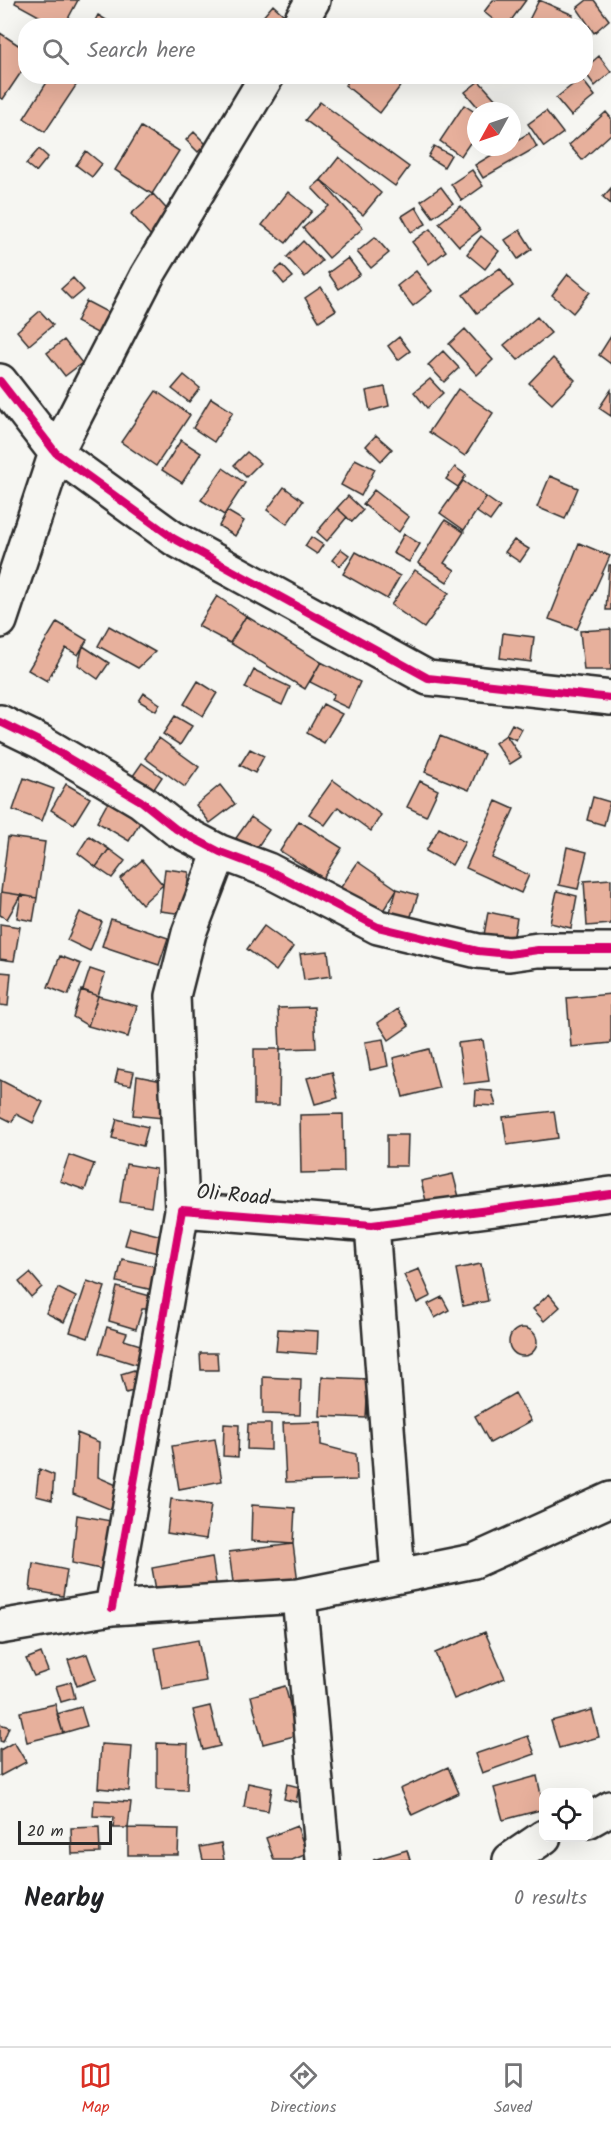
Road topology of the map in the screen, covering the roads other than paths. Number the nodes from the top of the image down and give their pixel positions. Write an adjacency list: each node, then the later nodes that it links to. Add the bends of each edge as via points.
1 (313, 0): 2 (street)
2 (303, 18)
3 (262, 84): 5 (street, via 147,276)
4 (0, 381): 5 (street)
5 (56, 453): 6 (street); 7 (street, via 173,538 428,678)
6 (0, 621)
7 (611, 698)
8 (0, 722): 9 (street, via 141,801 176,829)
9 (220, 852): 10 (street, via 268,870 356,918 394,932 508,954); 12 (street, via 189,933 173,996)
10 (611, 950)
11 (611, 1194): 13 (street, Oli Road)
12 (182, 1210): 13 (street, Oli Road); 17 (street, Oli Road)
13 (372, 1225): 15 (street)
14 (611, 1499): 15 (street, via 474,1561)
15 (398, 1576): 16 (street)
16 (299, 1596): 17 (street); 22 (street)
17 (112, 1608): 18 (street)
18 (0, 1627)
19 (611, 1808): 20 (street)
20 (593, 1818)
21 (539, 1840): 23 (street)
22 (323, 1860)
23 (510, 1860)

